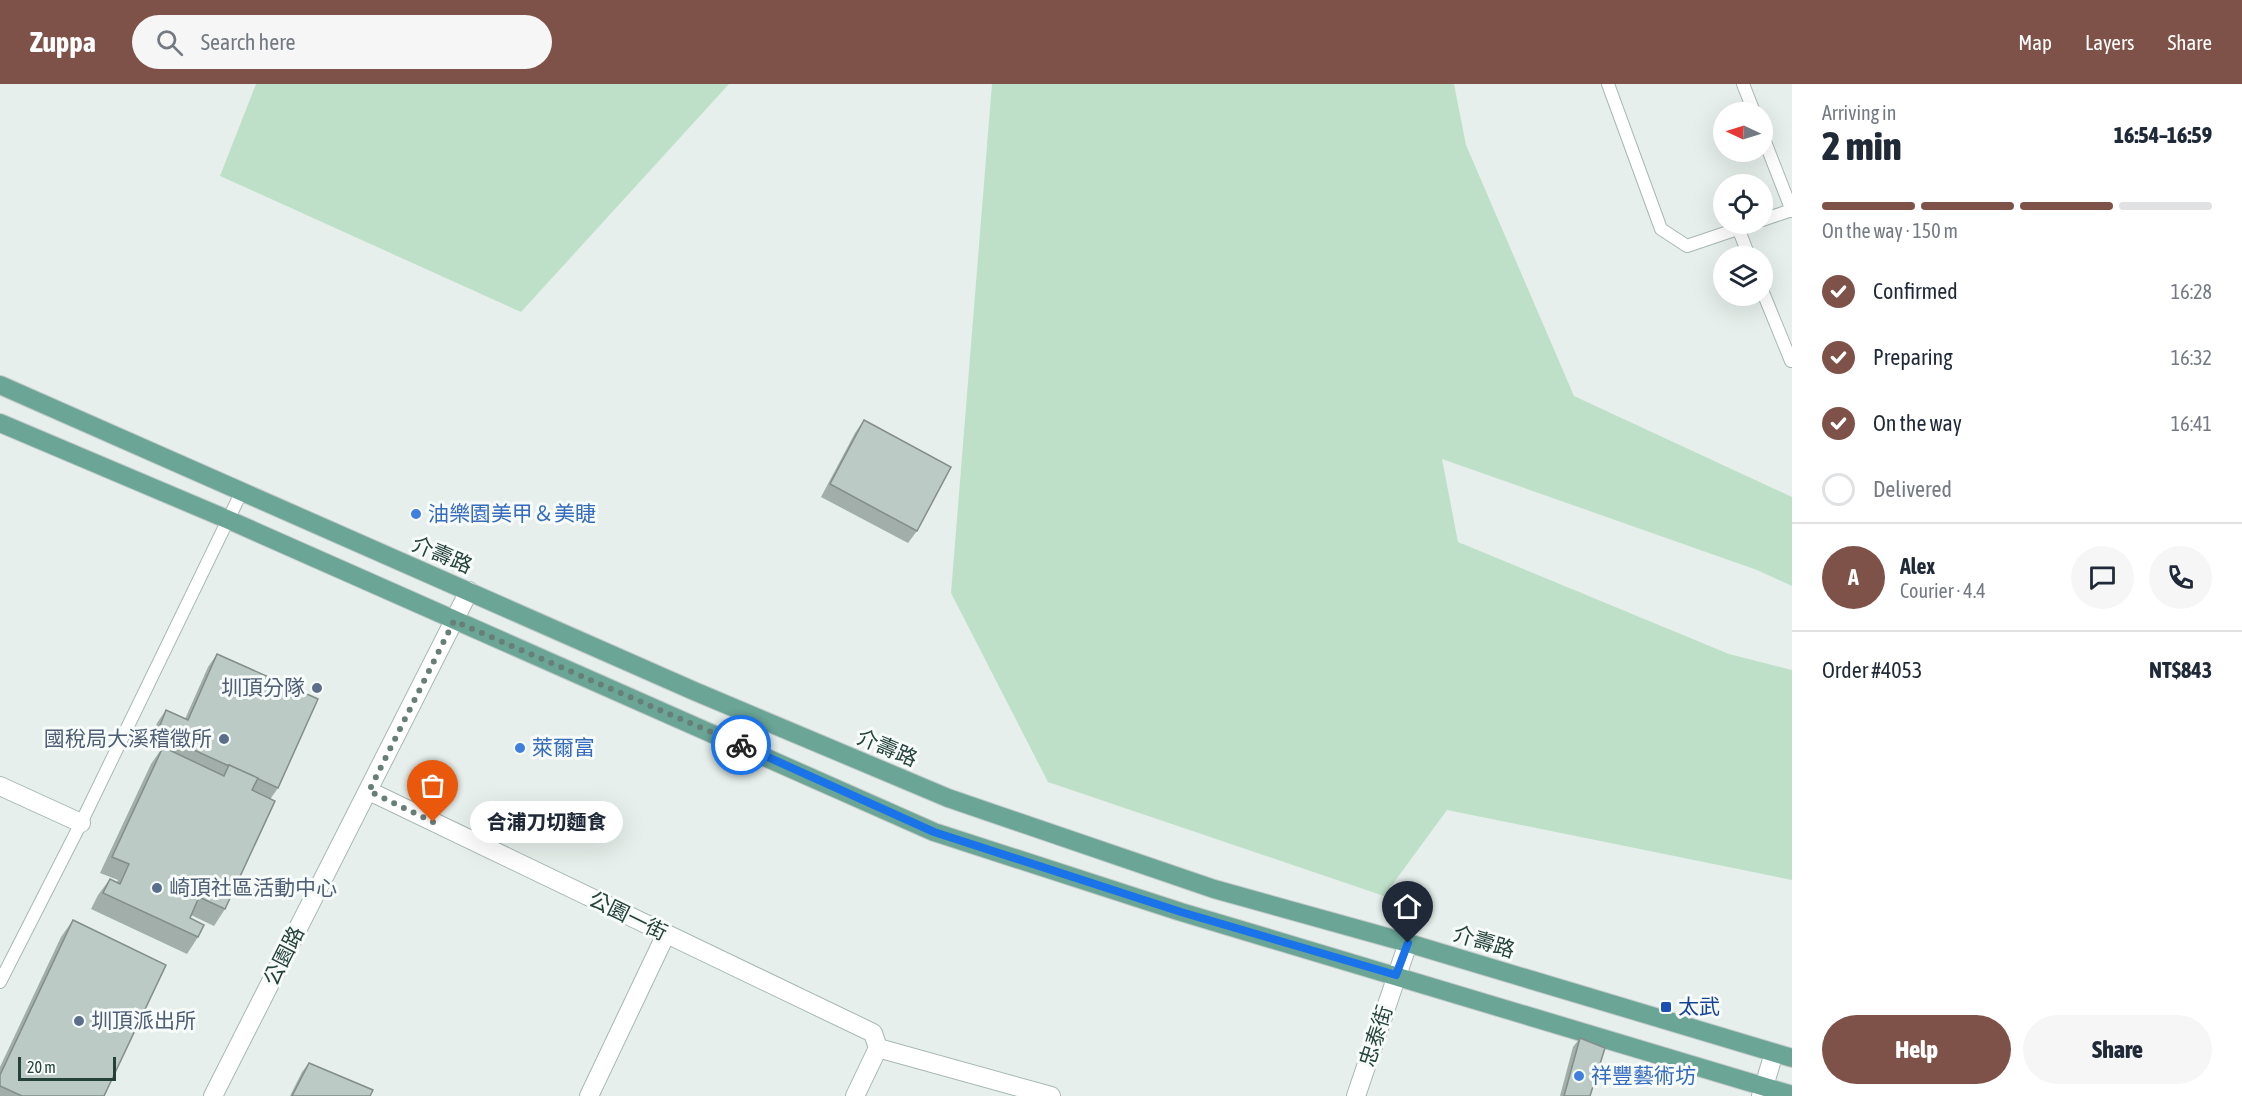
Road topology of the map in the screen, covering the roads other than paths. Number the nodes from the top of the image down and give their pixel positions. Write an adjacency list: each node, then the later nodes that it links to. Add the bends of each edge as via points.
1 (1608, 84): 7 (lane, via 1661,230 1687,246)
2 (1743, 84): 3 (lane)
3 (1750, 102)
4 (1773, 162): 5 (lane)
5 (1792, 210): 6 (lane)
6 (1773, 216)
7 (1720, 234)
8 (1769, 306): 9 (lane)
9 (1791, 361)
10 (1, 387): 12 (main road, 介壽路)
11 (0, 423): 13 (main road)
12 (241, 493): 13 (lane); 14 (main road, 介壽路)
13 (229, 520): 15 (main road); 18 (lane)
14 (469, 591): 15 (street, 公園路); 20 (main road, 介壽路, via 948,798 1214,889)
15 (454, 621): 17 (street, 公園路); 21 (main road, via 934,832 1181,912)
16 (0, 786): 18 (street)
17 (369, 791): 19 (street, 公園一街); 28 (street, 公園路)
18 (81, 823): 22 (lane)
19 (666, 934): 23 (street, 公園一街, via 873,1033); 29 (street)
20 (1408, 943): 21 (street, 忠泰街); 24 (main road, 介壽路)
21 (1396, 975): 26 (main road); 32 (street, 忠泰街)
22 (0, 982)
23 (878, 1048): 30 (street); 31 (street)
24 (1774, 1053): 25 (main road, 介壽路); 26 (street)
25 (1792, 1059)
26 (1762, 1091): 27 (main road)
27 (1792, 1095)
28 (213, 1096)
29 (589, 1096)
30 (855, 1096)
31 (1051, 1096)
32 (1356, 1096)

